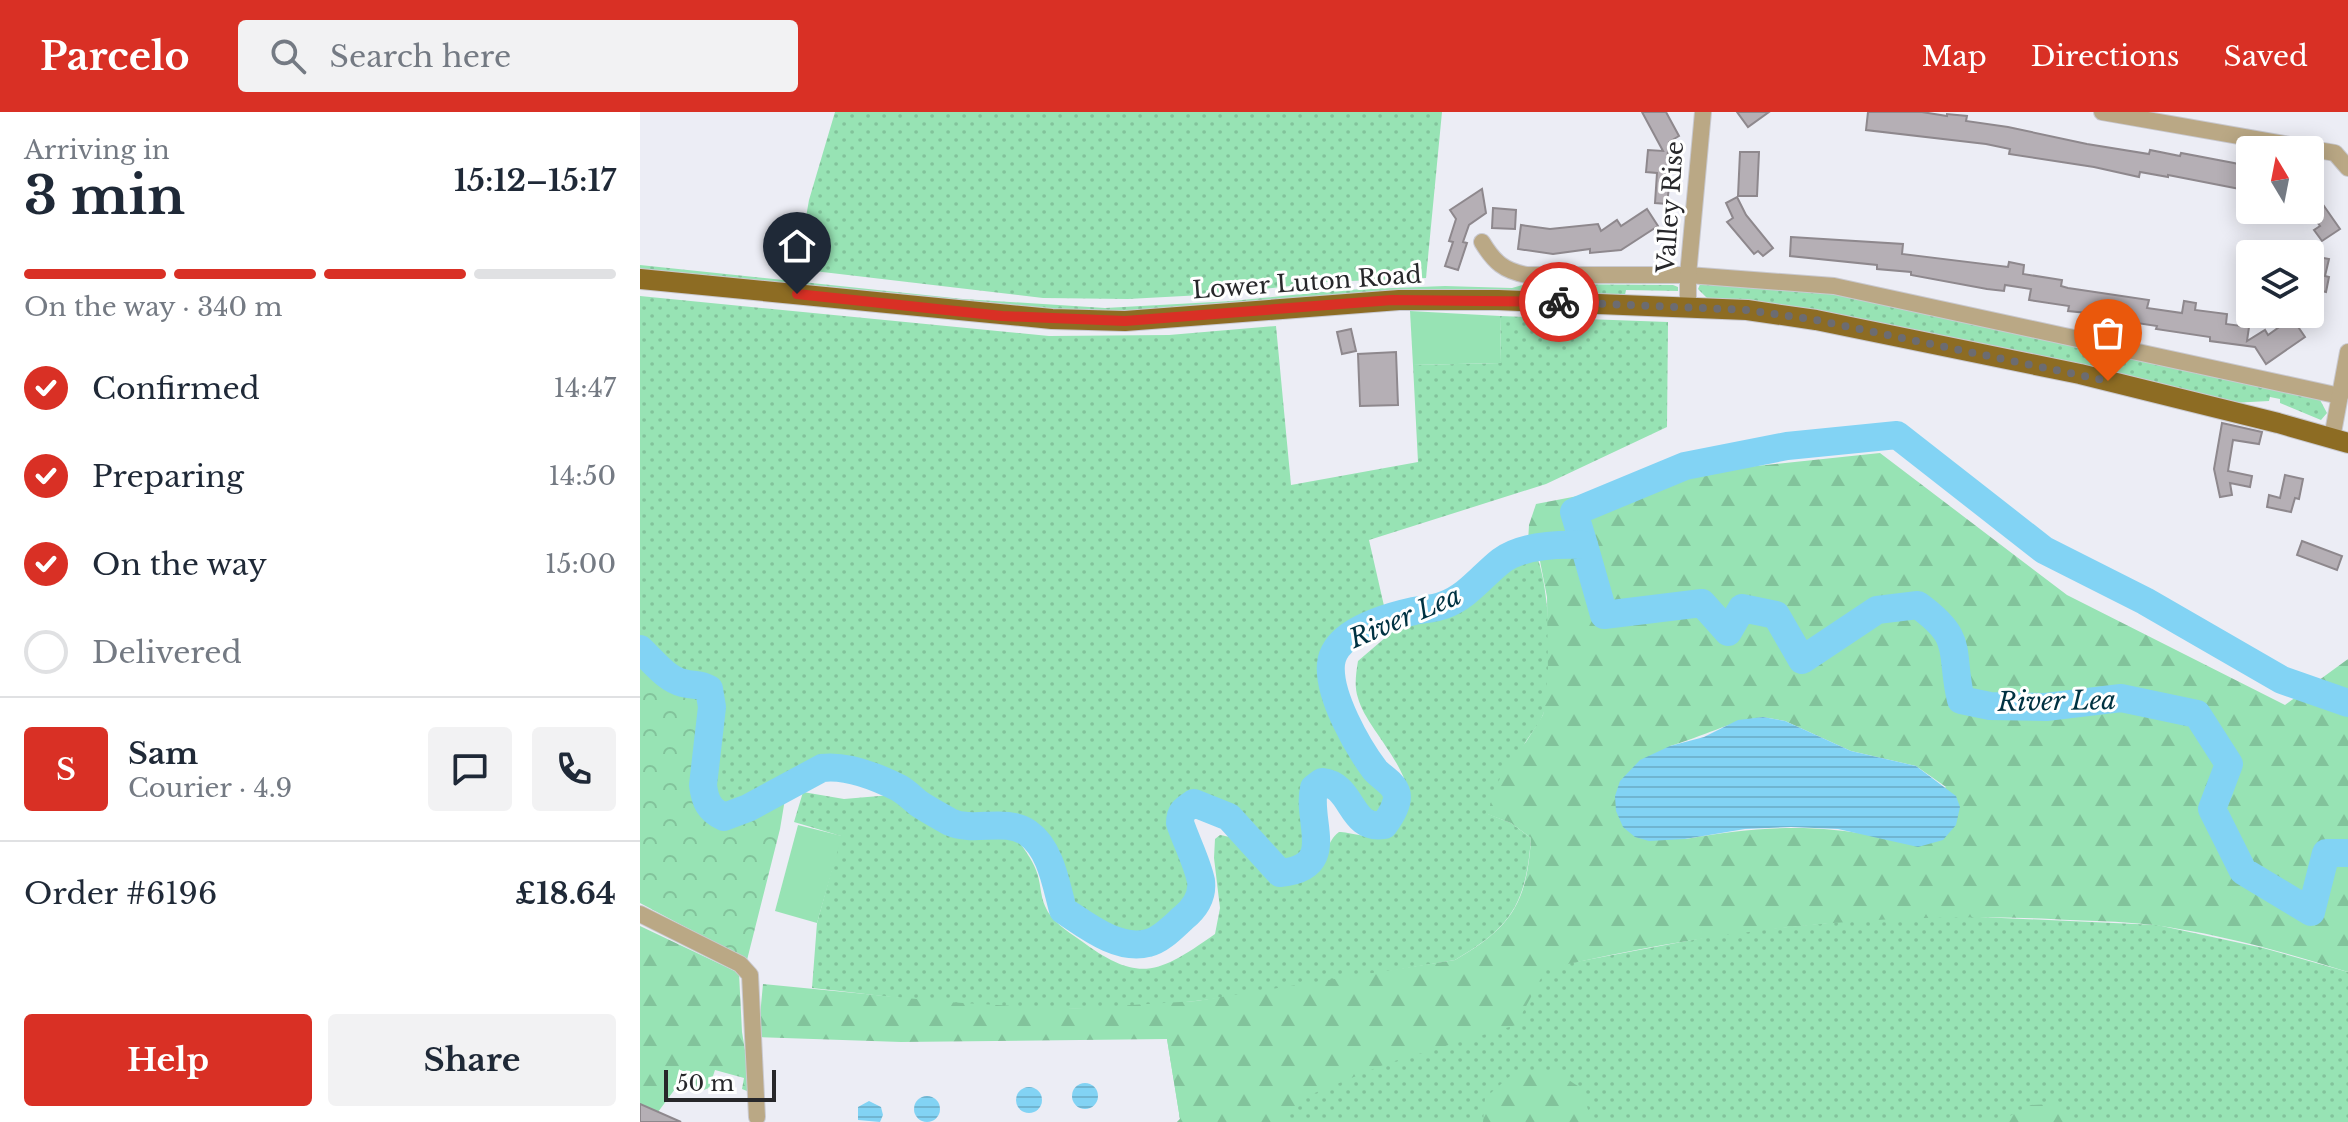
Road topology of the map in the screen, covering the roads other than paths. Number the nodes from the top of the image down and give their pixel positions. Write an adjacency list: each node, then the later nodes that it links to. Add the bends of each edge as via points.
1 (1703, 112): 6 (street, Valley Rise)
2 (2102, 112): 3 (street)
3 (2342, 149): 4 (street)
4 (2348, 168)
5 (1482, 242): 6 (street, via 1504,269 1527,275)
6 (1688, 275): 8 (street, Valley Rise); 10 (street, via 1834,286)
7 (640, 279): 8 (main road, Lower Luton Road, via 1081,320 1399,300)
8 (1688, 307): 11 (main road, Lower Luton Road, via 1816,320)
9 (2348, 352): 10 (street)
10 (2340, 396): 11 (street)
11 (2341, 431)
12 (640, 914): 13 (street, via 740,964 750,975)
13 (757, 1117)

